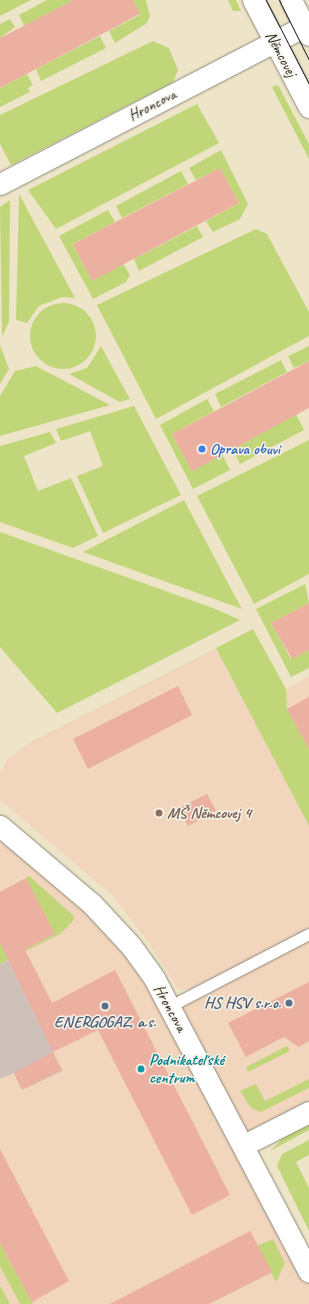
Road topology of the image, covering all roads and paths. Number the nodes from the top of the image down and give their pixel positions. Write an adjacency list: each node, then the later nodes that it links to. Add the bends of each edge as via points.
1 (253, 0): 4 (street, Němcovej)
2 (291, 0): 3 (street)
3 (308, 28): 4 (street, Hroncova)
4 (275, 42): 5 (street, Němcovej); 6 (street, Hroncova)
5 (309, 108)
6 (0, 184)
7 (0, 826): 9 (street, Hroncova, via 111,923)
8 (309, 934): 9 (lane)
9 (170, 1006): 11 (street, Hroncova)
10 (309, 1112): 11 (street)
11 (244, 1145): 12 (street, Hroncova)
12 (309, 1272)

